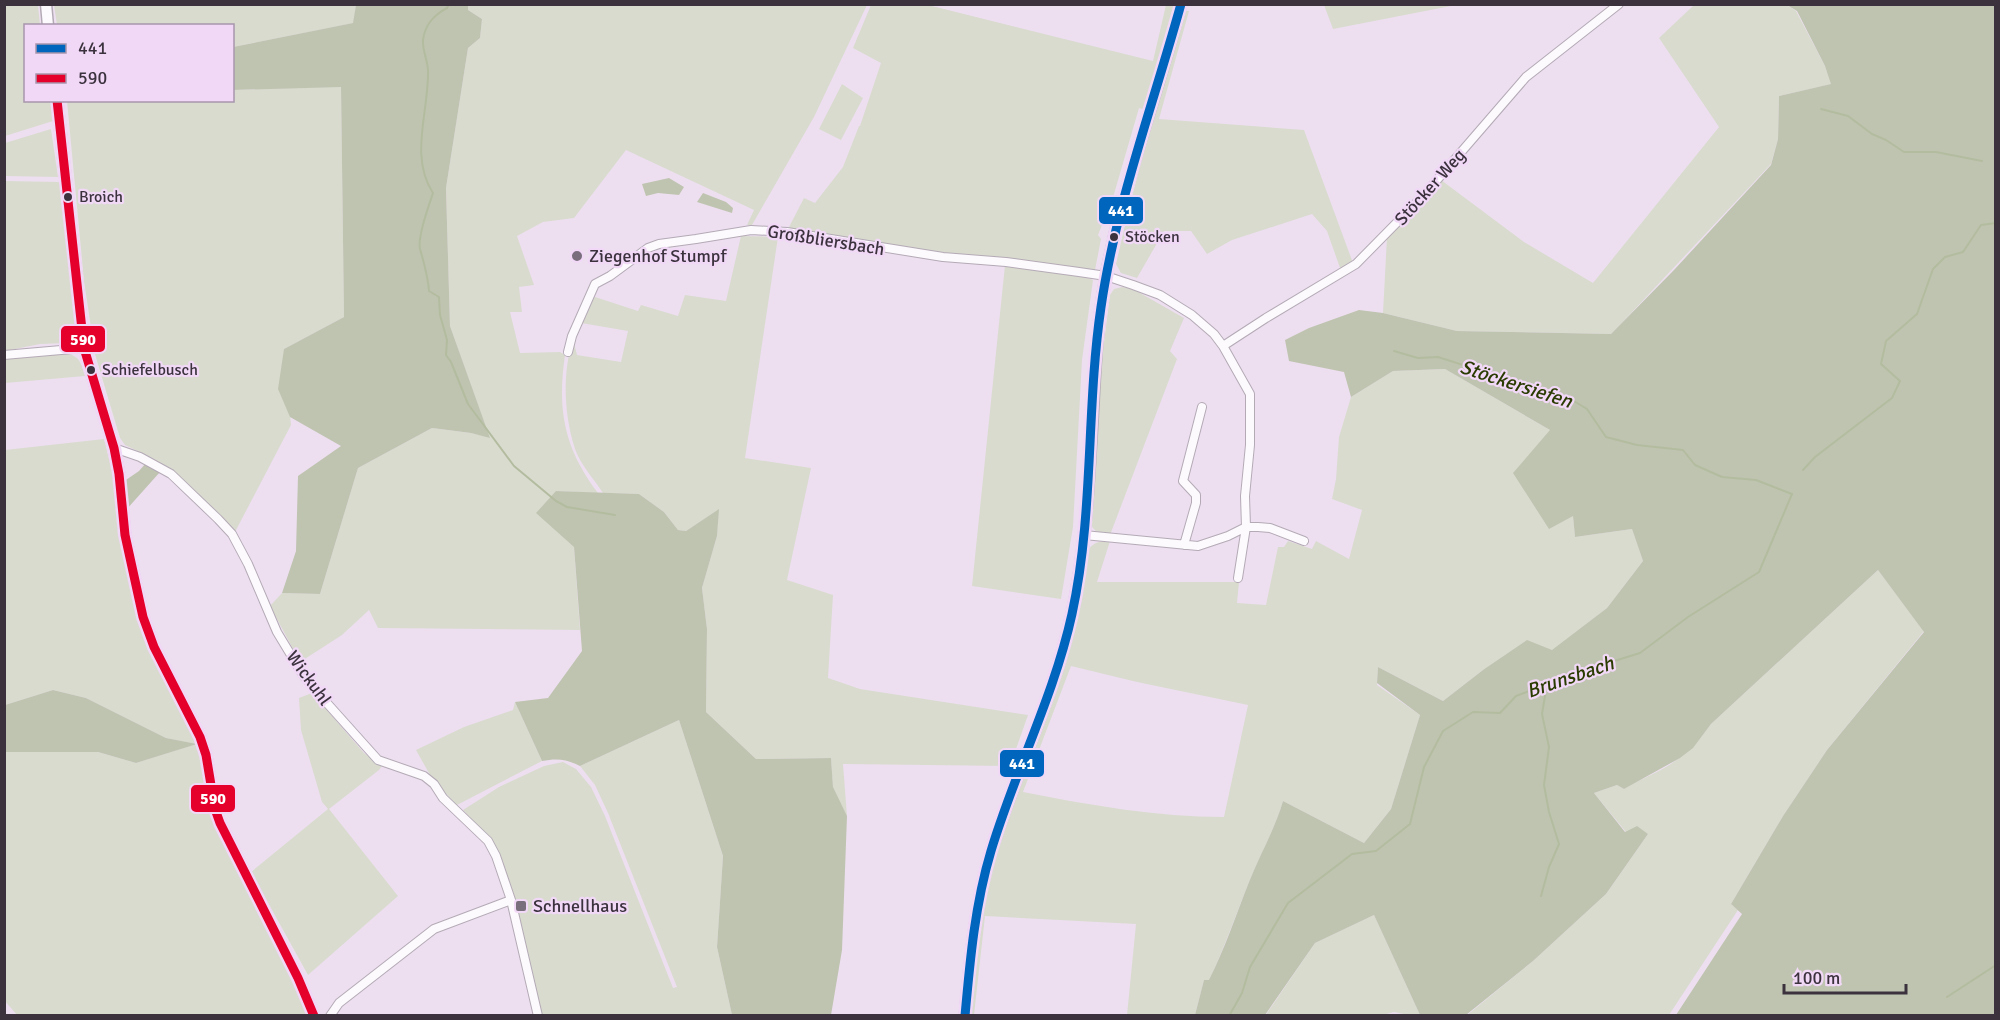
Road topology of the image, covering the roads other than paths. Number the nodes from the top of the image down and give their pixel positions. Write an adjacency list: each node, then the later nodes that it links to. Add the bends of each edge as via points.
1 (46, 4): 4 (street)
2 (1181, 4): 6 (street, via 1126,188)
3 (1619, 4): 7 (street, Stöcker Weg, via 1526,77 1424,195 1356,264)
4 (48, 24)
5 (57, 102): 8 (street)
6 (1106, 276): 7 (street, via 1168,300 1192,315); 9 (street, Großbliersbach, via 751,230 648,248 595,284); 14 (street, via 1096,353)
7 (1223, 346): 13 (street, via 1250,394)
8 (84, 348): 10 (street); 12 (street)
9 (568, 352)
10 (4, 355)
11 (1202, 407): 16 (street, via 1183,481 1196,495)
12 (114, 448): 18 (street, Wickuhl, via 171,474 232,534 267,611 303,675 372,754 383,763 424,776 488,842); 19 (street, via 125,535 147,631 200,737 220,823)
13 (1246, 527): 15 (street, via 1270,528); 16 (street, via 1213,542); 17 (street)
14 (1084, 535): 16 (street); 22 (street, via 1076,593 1059,661 985,872 974,927)
15 (1304, 541)
16 (1184, 544)
17 (1238, 578)
18 (511, 900): 20 (street, via 434,929 339,1003); 21 (street, Wickuhl)
19 (314, 1016)
20 (330, 1016)
21 (538, 1016)
22 (965, 1016)

